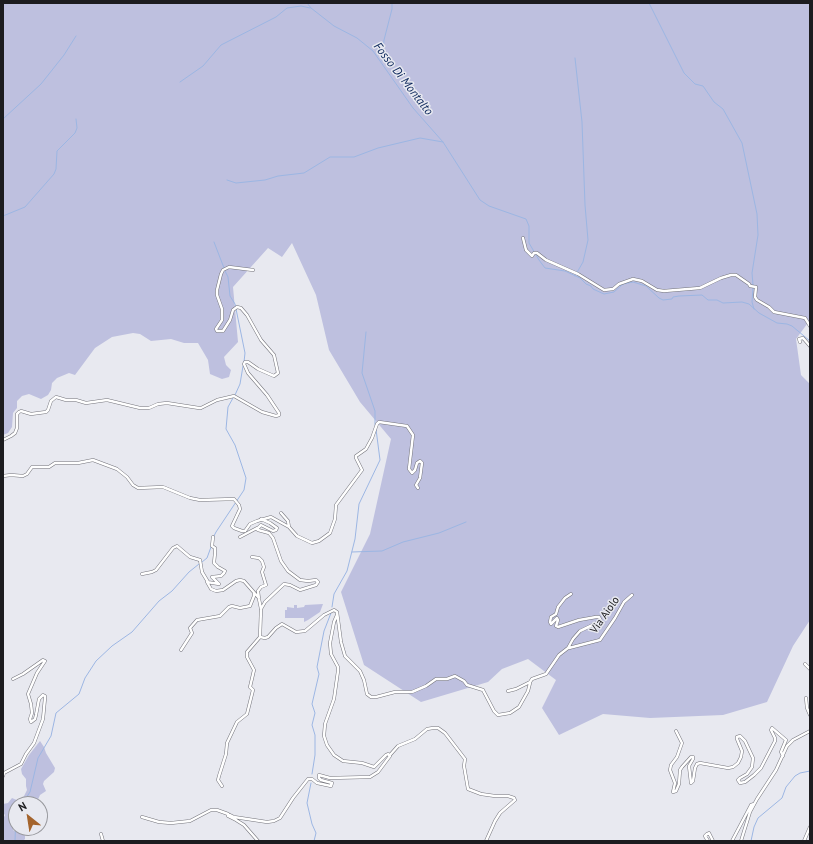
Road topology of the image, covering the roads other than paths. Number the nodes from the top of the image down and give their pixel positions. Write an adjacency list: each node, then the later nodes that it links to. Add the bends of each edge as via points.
1 (523, 238): 3 (street, via 528,254 532,256 535,253 604,290 633,280 642,281 664,291 700,288 721,278 736,276 750,286 756,287 757,300 774,312 805,318)
2 (253, 270): 6 (street, via 229,267 223,270 217,290 222,320 216,329 222,331 236,307 241,308 247,316 261,340 274,355 278,373 274,376 248,362 244,364 279,415 262,412 234,396 217,400 202,408 167,403 140,408 106,400 86,404 56,397 46,412 19,412 15,433)
3 (810, 326)
4 (800, 342): 5 (street, via 799,339 804,338)
5 (810, 346)
6 (3, 440)
7 (3, 476): 10 (street, via 23,476 32,467 93,460 117,470 138,488 163,487 200,500 234,499 240,509 232,526 238,530 245,531 250,524)
8 (418, 488): 11 (street, via 416,485 420,478 422,463 417,463 412,473 409,469 413,435 407,426 379,422 366,449 356,456 362,470 336,505 330,533 312,543 296,536)
9 (281, 513): 11 (street, via 288,521)
10 (260, 519): 11 (street, via 274,518); 12 (street, via 273,524 277,529 273,531 261,525)
11 (289, 527)
12 (257, 528): 14 (street); 22 (street, via 269,533 273,538 281,561 293,575 300,580 318,582 300,590 284,584 265,602)
13 (213, 537): 17 (street, via 214,563 225,571 222,576 212,576 218,585)
14 (240, 537)
15 (252, 557): 21 (street, via 259,558 264,567 262,572 266,585 259,588)
16 (142, 574): 17 (street, via 156,570 173,548 178,546 190,557 200,560 202,572)
17 (208, 582): 18 (street, via 211,589 219,591 242,580)
18 (254, 592): 21 (street); 26 (street, via 250,606 232,606 220,616 197,620 190,628 192,633)
19 (571, 594): 25 (street, Via Aiolo, via 551,617 552,624 557,618 558,627 599,616 601,621 580,631)
20 (632, 595): 25 (street, Via Aiolo, via 624,602 600,640)
21 (258, 597): 22 (street)
22 (261, 610): 24 (street)
23 (337, 615): 24 (street, via 337,612 330,610 305,631 296,632 282,624 268,637); 30 (street, via 345,656 360,671 367,694 371,697 395,692 412,692 436,679 455,676 467,685 483,690 498,715 510,713 519,707); 36 (street, via 330,643 331,654 338,671 334,699 325,724 324,736 327,745 340,760 374,767 386,755)
24 (260, 637): 39 (street, via 247,652 254,670 250,687 253,690 247,714 237,722 227,743 218,780)
25 (568, 648): 30 (street, Via Aiolo, via 558,655 546,674)
26 (181, 650)
27 (805, 664): 28 (street)
28 (810, 670)
29 (14, 679): 38 (street, via 43,660 45,662 28,694 31,722 35,719 39,699 45,696 43,719 34,743 20,764)
30 (530, 682): 31 (street, Via Aiolo)
31 (508, 691)
32 (806, 698): 33 (street)
33 (810, 715)
34 (676, 731): 37 (street, via 682,743 670,770 675,783 673,792 679,784 682,766 691,757 691,783 697,764 728,768 738,763 742,751 737,739 740,736 753,758 752,767 738,780 740,783 745,782 761,768 775,741 772,728 786,740 781,752)
35 (810, 731): 37 (street, via 790,743)
36 (390, 755): 41 (street, via 378,772 370,777 330,778 319,775 321,780 332,783 331,786 308,779 280,818 274,821 234,817); 47 (street, via 398,746 415,739 427,729 438,728 445,733 465,759 468,789 481,794 508,796 515,800 500,813)
37 (783, 756): 40 (street)
38 (3, 776)
39 (222, 786)
40 (754, 804): 50 (street, via 751,805); 51 (street)
41 (228, 814): 42 (street, via 211,810 190,821 171,823); 46 (street, via 244,825)
42 (142, 817)
43 (810, 827): 52 (street)
44 (101, 834): 45 (street)
45 (103, 841)
46 (258, 841)
47 (486, 841)
48 (708, 841): 49 (street, via 705,836 709,833)
49 (713, 841)
50 (732, 841)
51 (741, 841)
52 (804, 841)

